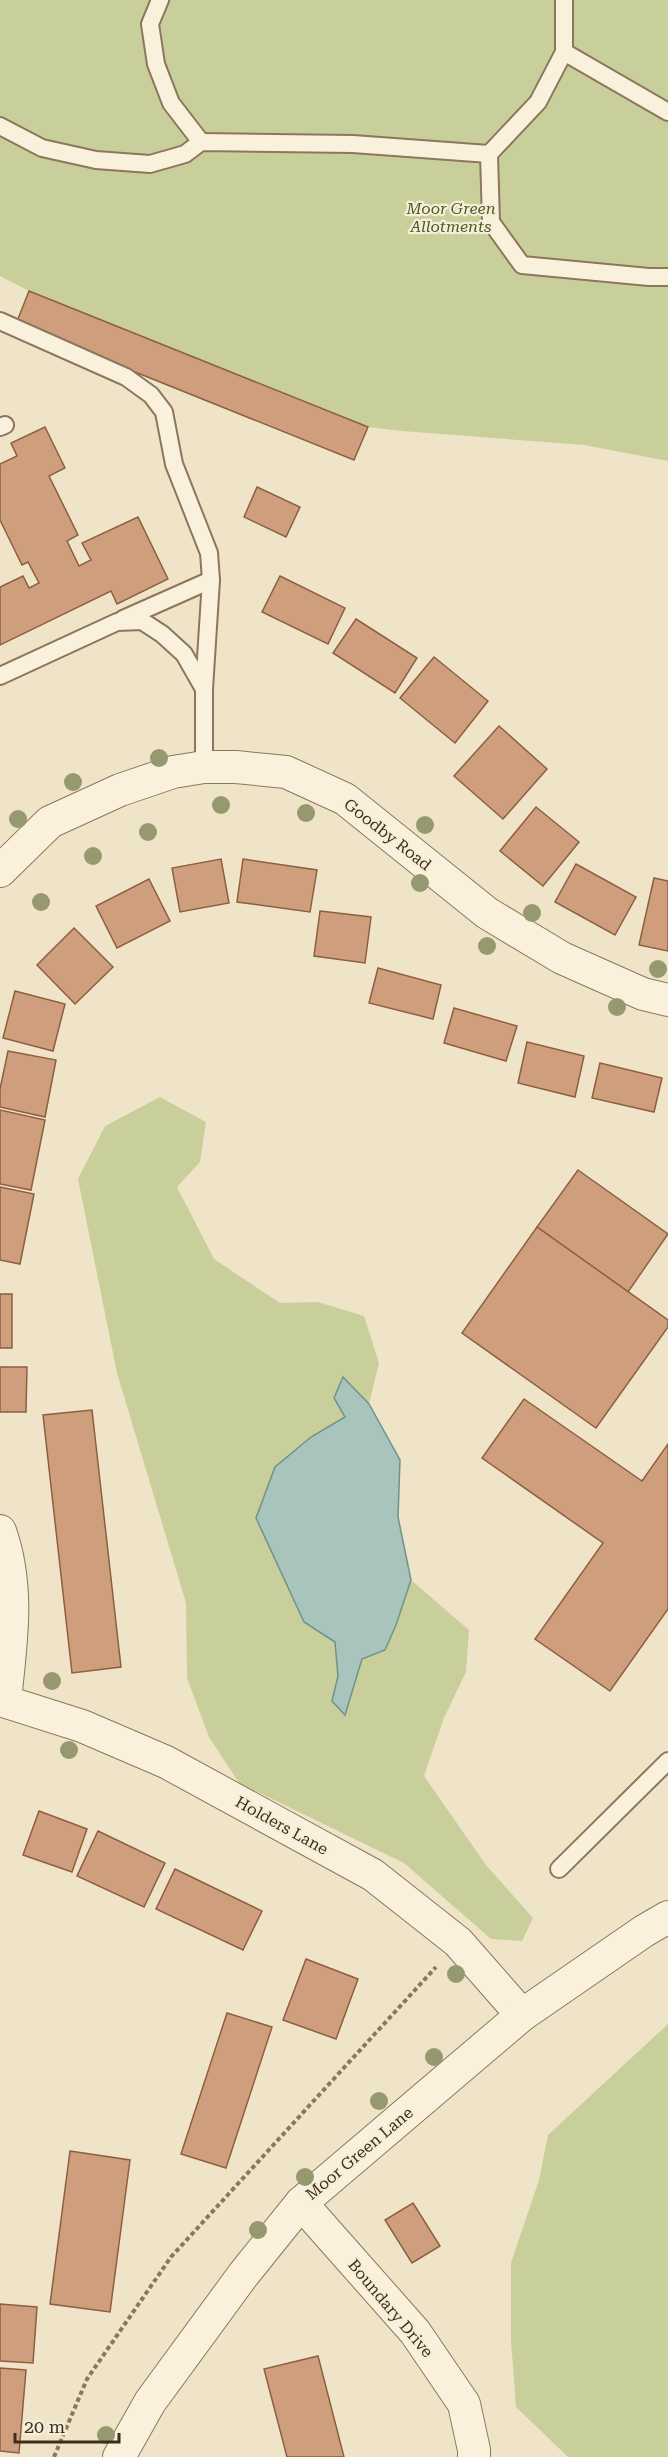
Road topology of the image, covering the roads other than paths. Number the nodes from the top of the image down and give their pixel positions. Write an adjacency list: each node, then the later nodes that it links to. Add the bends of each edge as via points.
1 (160, 0): 6 (lane, via 150,24 156,64 171,103)
2 (564, 0): 3 (lane)
3 (564, 52): 4 (lane); 7 (lane, via 537,102)
4 (668, 112)
5 (0, 126): 6 (lane, via 42,148 96,160 150,164 184,154)
6 (201, 142): 7 (lane, via 353,144)
7 (489, 154): 8 (lane, via 491,222 522,265)
8 (668, 277)
9 (0, 321): 10 (lane, via 126,377 151,395 164,412 174,464 209,553)
10 (211, 580): 11 (lane); 13 (lane)
11 (117, 622): 12 (lane); 13 (lane, via 142,621 162,634 184,654)
12 (0, 676)
13 (204, 689): 14 (lane)
14 (204, 767): 15 (street, Goodby Road, via 173,772 120,790 50,822); 16 (street, Goodby Road, via 286,772 345,799 487,913 562,958 644,994)
15 (0, 871)
16 (668, 1000)
17 (0, 1531): 18 (street, via 8,1555 14,1609)
18 (3, 1700): 22 (street, Holders Lane, via 82,1726 166,1762 372,1875 458,1942)
19 (668, 1761): 20 (lane)
20 (559, 1869)
21 (668, 1917): 22 (street, Moor Green Lane)
22 (522, 2015): 23 (street, Moor Green Lane)
23 (301, 2203): 24 (street, Moor Green Lane, via 150,2402); 25 (street, Boundary Drive, via 415,2332 464,2404)
24 (119, 2457)
25 (474, 2457)

